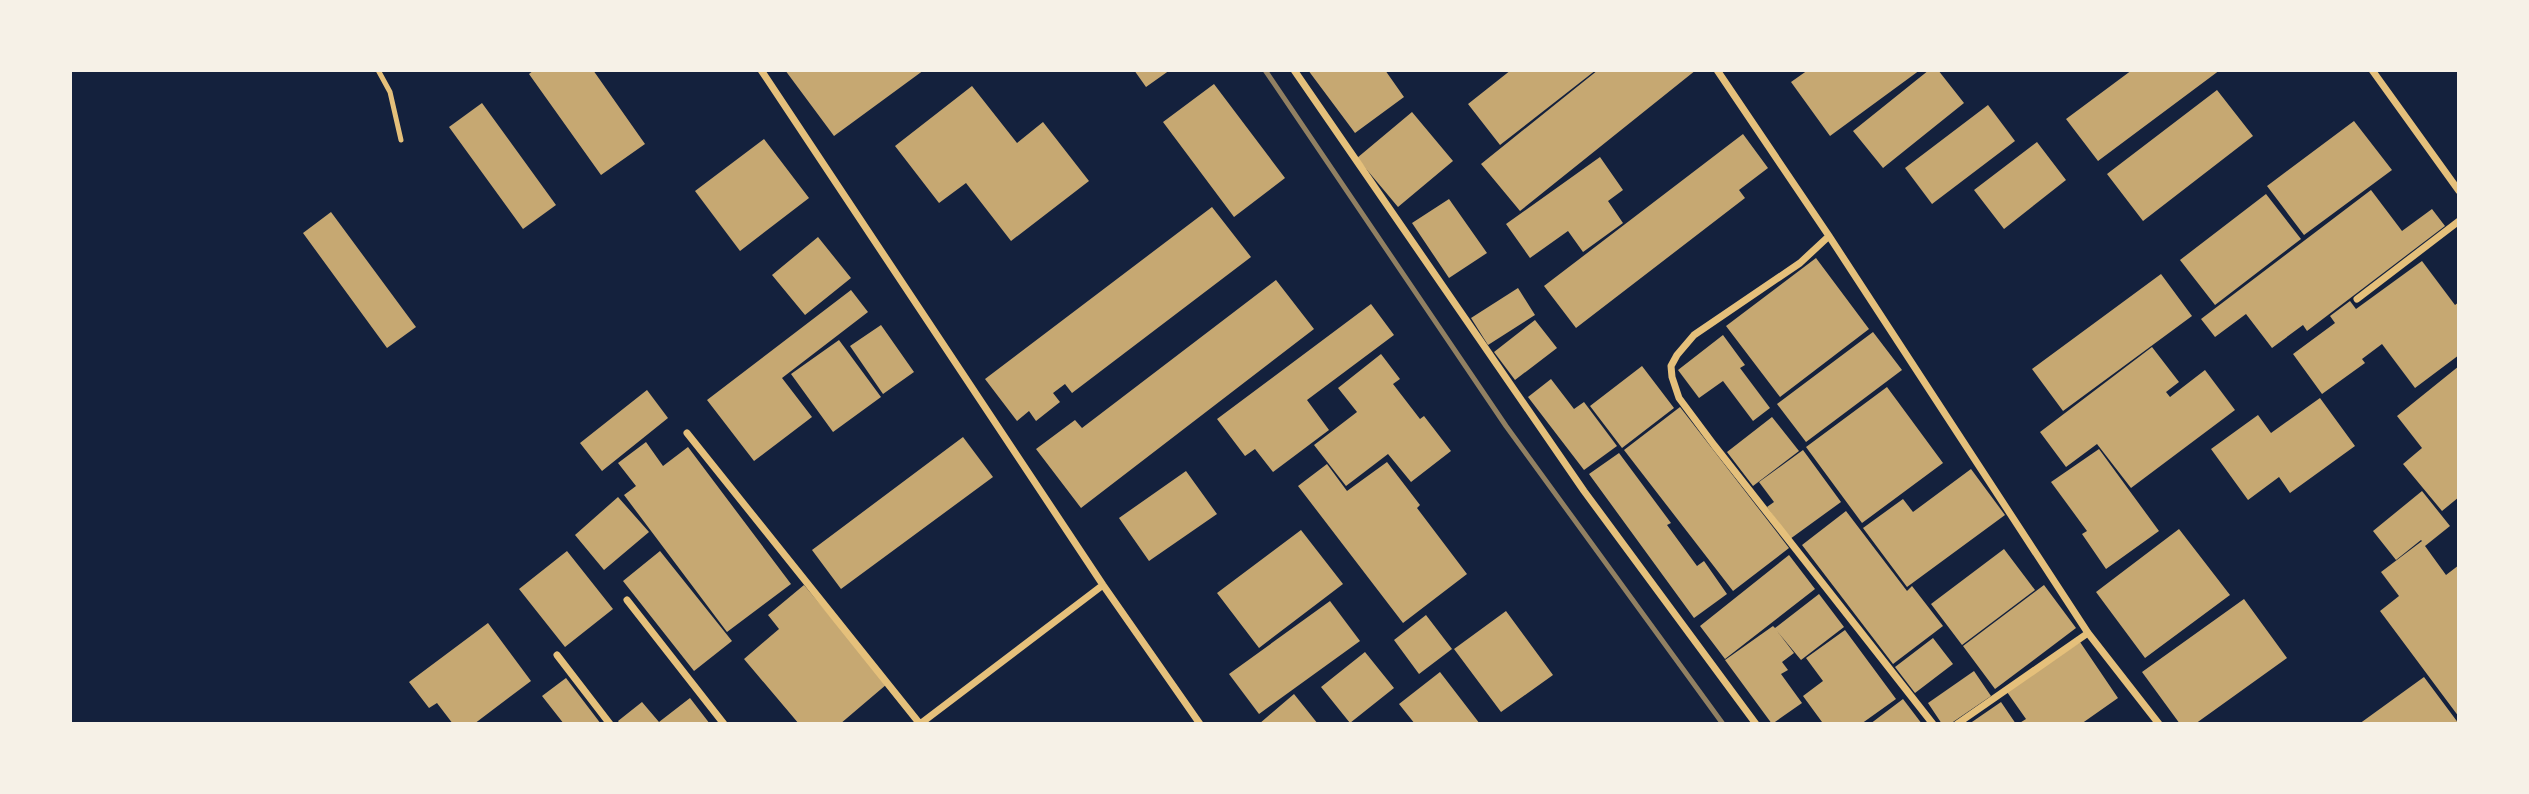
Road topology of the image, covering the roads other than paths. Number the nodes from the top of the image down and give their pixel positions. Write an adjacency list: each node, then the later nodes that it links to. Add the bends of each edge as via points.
1 (378, 70): 6 (lane, via 390,92)
2 (761, 70): 12 (street)
3 (1294, 70): 20 (street, via 1584,491)
4 (1717, 70): 9 (street)
5 (2372, 70): 7 (street)
6 (401, 141)
7 (2459, 191)
8 (2459, 221): 10 (street)
9 (1829, 236): 14 (street); 21 (street, via 1800,263 1694,335 1671,366 1672,377 1679,398 1714,445)
10 (2357, 299)
11 (687, 433): 18 (street)
12 (1103, 585): 18 (street); 19 (street)
13 (627, 600): 17 (street)
14 (2088, 633): 22 (street); 23 (street)
15 (557, 655): 16 (street)
16 (610, 724)
17 (724, 724)
18 (920, 724)
19 (1200, 724)
20 (1756, 724)
21 (1933, 724)
22 (1957, 724)
23 (2160, 724)

